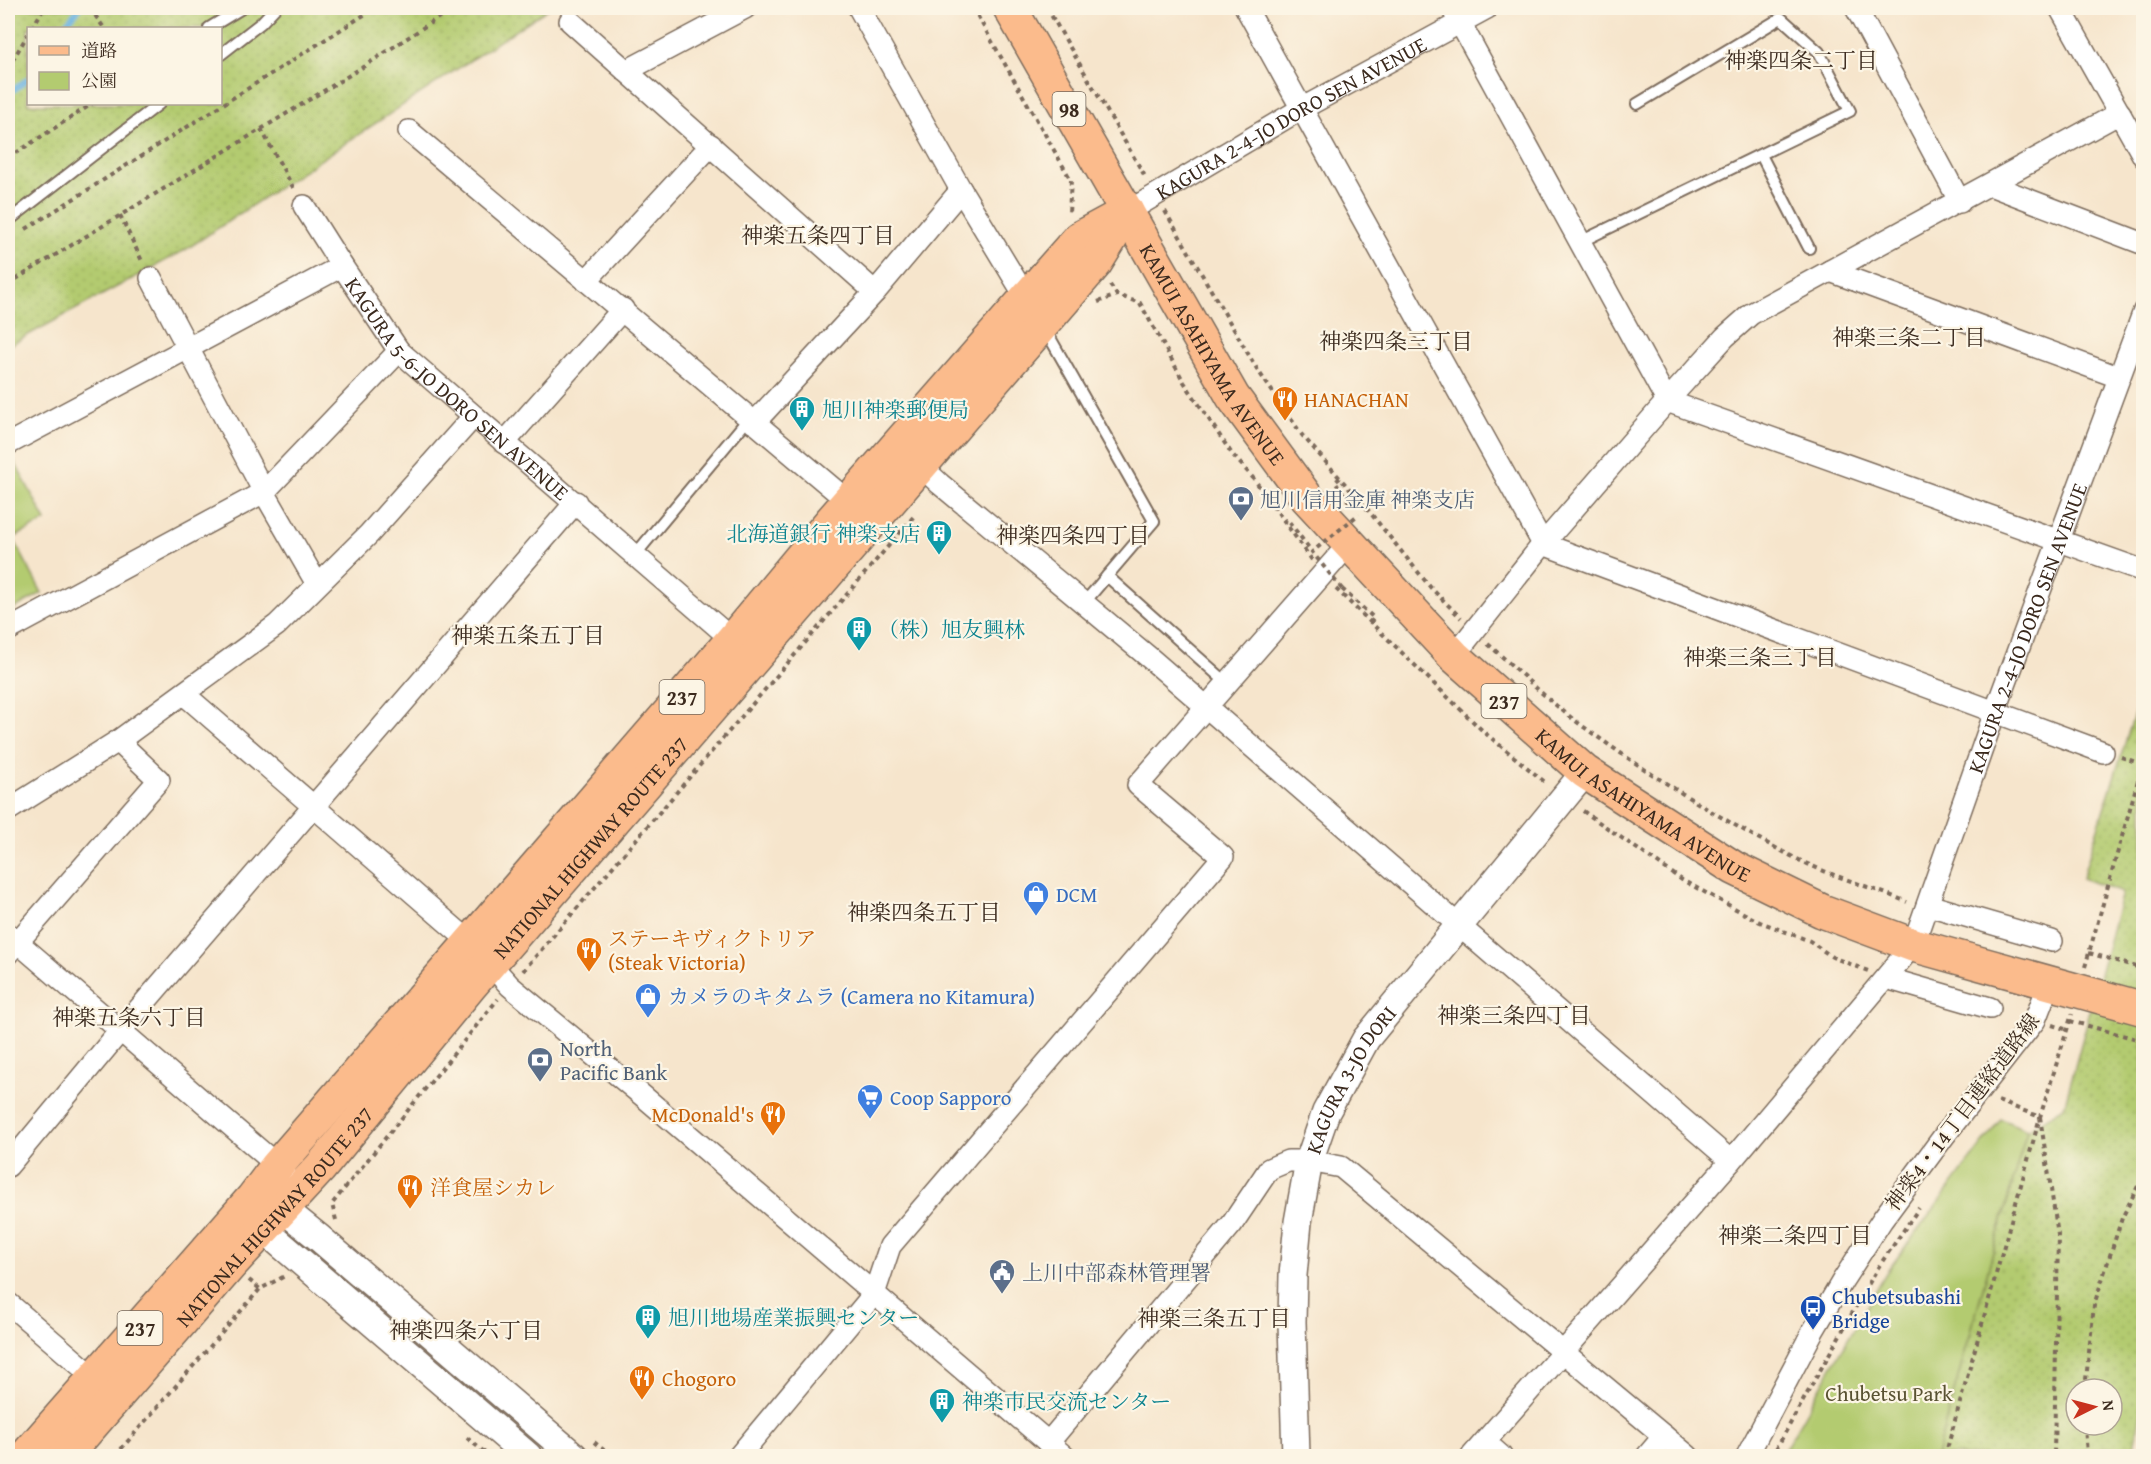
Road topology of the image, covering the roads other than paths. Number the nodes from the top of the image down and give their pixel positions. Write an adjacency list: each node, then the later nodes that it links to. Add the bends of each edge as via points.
1 (242, 8): 12 (lane)
2 (275, 8): 13 (lane)
3 (745, 8): 14 (street)
4 (859, 8): 24 (street)
5 (1010, 8): 27 (main road, 98)
6 (1246, 8): 17 (street)
7 (1487, 8): 10 (street, KAGURA 2-4-JO DORO SEN AVENUE)
8 (1856, 8): 25 (street)
9 (2060, 8): 18 (street)
10 (1456, 15): 17 (street, KAGURA 2-4-JO DORO SEN AVENUE); 29 (street)
11 (570, 21): 14 (street)
12 (211, 27)
13 (222, 54)
14 (626, 71): 20 (street)
15 (1637, 104): 21 (lane, via 1781,18 1818,52 1850,111)
16 (158, 105): 28 (lane)
17 (1301, 109): 27 (street, KAGURA 2-4-JO DORO SEN AVENUE); 54 (street)
18 (2120, 113): 22 (street); 23 (street)
19 (409, 131): 35 (street)
20 (711, 145): 35 (street); 36 (street)
21 (1761, 155): 29 (lane); 31 (lane)
22 (2144, 157)
23 (1990, 185): 25 (street); 30 (street)
24 (961, 190): 36 (street); 38 (street)
25 (1960, 202): 33 (street)
26 (304, 206): 32 (street)
27 (1127, 212): 38 (main road, NATIONAL HIGHWAY ROUTE 237 / 237, via 1095,264); 52 (main road, KAMUI ASAHIYAMA AVENUE / 237, via 1233,397 1307,498)
28 (8, 221)
29 (1580, 242): 43 (street)
30 (2144, 244)
31 (1809, 248)
32 (342, 266): 40 (street, KAGURA 5-6-JO DORO SEN AVENUE); 41 (street, KAGURA 5-6-JO DORO SEN AVENUE)
33 (1830, 271): 42 (street); 43 (street, via 1751,314)
34 (151, 278): 40 (street)
35 (586, 280): 37 (street)
36 (875, 291): 45 (street)
37 (623, 309): 45 (street); 46 (street)
38 (1035, 311): 48 (main road, NATIONAL HIGHWAY ROUTE 237 / 237); 57 (lane, via 1154,521)
39 (2144, 311): 42 (street, KAGURA 2-4-JO DORO SEN AVENUE)
40 (188, 346): 47 (street, KAGURA 5-6-JO DORO SEN AVENUE); 49 (street)
41 (399, 351): 44 (street, KAGURA 5-6-JO DORO SEN AVENUE); 49 (street)
42 (2118, 377): 53 (street, KAGURA 2-4-JO DORO SEN AVENUE)
43 (1667, 401): 53 (street); 54 (street)
44 (474, 416): 46 (street, KAGURA 5-6-JO DORO SEN AVENUE); 58 (street, via 369,534)
45 (751, 421): 51 (street); 55 (lane)
46 (504, 443): 50 (street, KAGURA 5-6-JO DORO SEN AVENUE)
47 (8, 444)
48 (920, 465): 51 (main road, NATIONAL HIGHWAY ROUTE 237 / 237); 59 (street)
49 (264, 492): 58 (street); 60 (street)
50 (576, 502): 55 (street, KAGURA 5-6-JO DORO SEN AVENUE); 70 (street)
51 (861, 512): 61 (main road, NATIONAL HIGHWAY ROUTE 237 / 237)
52 (1354, 529): 62 (main road, KAMUI ASAHIYAMA AVENUE / 237); 63 (street)
53 (2058, 542): 56 (street); 66 (street, KAGURA 2-4-JO DORO SEN AVENUE)
54 (1543, 544): 62 (street); 66 (street)
55 (635, 555): 61 (street, KAGURA 5-6-JO DORO SEN AVENUE)
56 (2144, 571)
57 (1107, 576): 59 (lane); 63 (lane)
58 (317, 584): 64 (street, via 277,625)
59 (1084, 603): 65 (street)
60 (8, 630)
61 (743, 649): 77 (main road, NATIONAL HIGHWAY ROUTE 237 / 237)
62 (1454, 656): 69 (main road, KAMUI ASAHIYAMA AVENUE / 237)
63 (1227, 683): 65 (street)
64 (185, 695): 67 (street); 70 (street)
65 (1206, 707): 73 (street); 88 (street, via 1138,785 1223,857 890,1246)
66 (1995, 712): 68 (street); 72 (street, KAGURA 2-4-JO DORO SEN AVENUE)
67 (118, 741): 71 (street); 75 (street, via 159,780)
68 (2103, 752)
69 (1586, 772): 73 (street, KAGURA 3-JO DORI); 76 (main road, KAMUI ASAHIYAMA AVENUE / 237, via 1734,868 1822,911)
70 (316, 806): 77 (street); 82 (street)
71 (8, 810)
72 (1928, 905): 74 (street); 76 (street, KAGURA 2-4-JO DORO SEN AVENUE)
73 (1458, 924): 83 (street, KAGURA 3-JO DORI, via 1366,1039 1326,1112); 84 (street)
74 (2052, 941)
75 (11, 943): 82 (street)
76 (1913, 945): 78 (street, KAGURA 2-4-JO DORO SEN AVENUE); 79 (main road, KAMUI ASAHIYAMA AVENUE / 237)
77 (490, 964): 86 (main road, NATIONAL HIGHWAY ROUTE 237 / 237); 87 (main road, NATIONAL HIGHWAY ROUTE 237 / 237); 88 (street)
78 (1886, 978): 80 (street); 84 (street, KAGURA 2-4-JO DORO SEN AVENUE)
79 (2066, 998): 81 (main road, KAMUI ASAHIYAMA AVENUE / 237); 104 (street, 神楽4・14丁目連絡道路線, via 2035,1020 1896,1201 1813,1331)
80 (1990, 1008)
81 (2144, 1009)
82 (120, 1031): 85 (street); 86 (street)
83 (1310, 1161): 90 (street, via 1341,1167); 94 (street, via 1288,1161 1269,1169 1232,1224); 100 (street, KAGURA 3-JO DORI, via 1293,1275)
84 (1731, 1161): 90 (street, KAGURA 2-4-JO DORO SEN AVENUE)
85 (8, 1166)
86 (277, 1166): 87 (main road, NATIONAL HIGHWAY ROUTE 237 / 237)
87 (275, 1206): 91 (main road, NATIONAL HIGHWAY ROUTE 237 / 237); 96 (main road, NATIONAL HIGHWAY ROUTE 237 / 237); 97 (street); 98 (street)
88 (874, 1294): 94 (street); 99 (street)
89 (8, 1303): 91 (street)
90 (1562, 1353): 92 (street); 93 (street, KAGURA 2-4-JO DORO SEN AVENUE)
91 (96, 1379): 95 (main road, NATIONAL HIGHWAY ROUTE 237 / 237)
92 (1664, 1436): 102 (street); 103 (street)
93 (1479, 1449): 101 (street)
94 (1056, 1450)
95 (26, 1456)
96 (65, 1456)
97 (528, 1456)
98 (574, 1456)
99 (739, 1456)
100 (1296, 1456)
101 (1501, 1456)
102 (1647, 1456)
103 (1688, 1456)
104 (1747, 1456)

